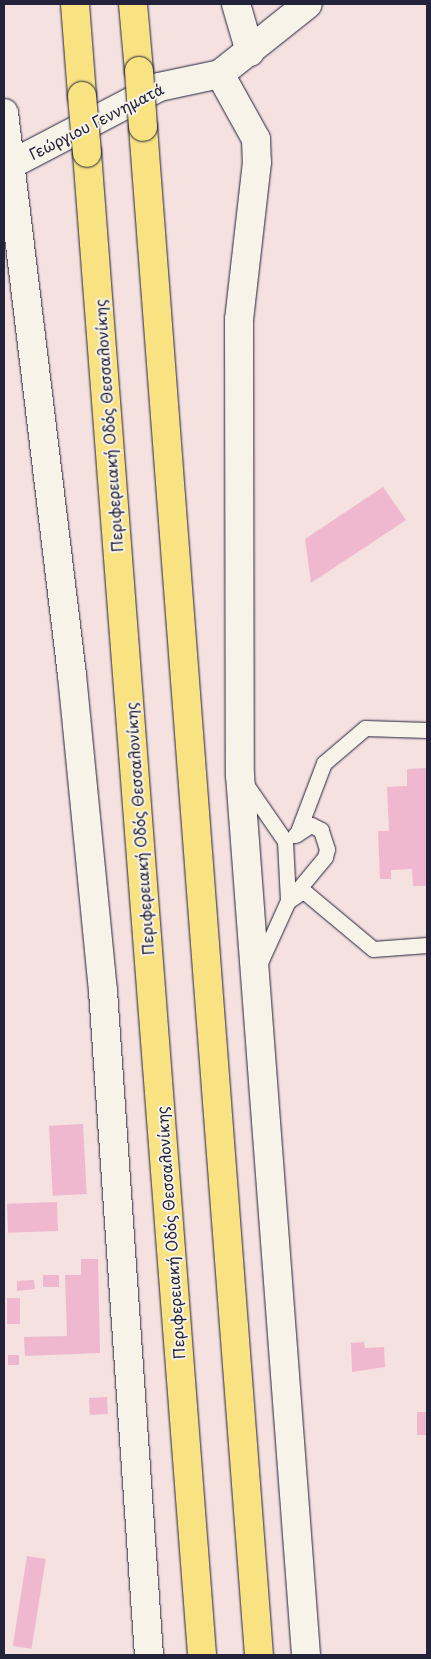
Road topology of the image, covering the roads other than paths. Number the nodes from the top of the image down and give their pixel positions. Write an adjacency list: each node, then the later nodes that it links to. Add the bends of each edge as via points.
1 (75, 4): 16 (highway, Περιφερειακή Οδός Θεσσαλονίκης, bridge)
2 (133, 4): 17 (highway, bridge)
3 (236, 4): 5 (street)
4 (308, 4): 5 (street)
5 (250, 52): 6 (street)
6 (220, 74): 8 (street, Γεώργιου Γεννηματά, via 159,87); 10 (street, via 256,139 257,162 238,320)
7 (4, 113): 8 (street)
8 (6, 167): 15 (street, via 69,647 102,971)
9 (427, 730): 11 (lane, via 364,728 324,763)
10 (240, 775): 11 (lane); 14 (street)
11 (291, 838): 12 (lane); 12 (lane, via 311,825 321,830 327,849)
12 (288, 901): 13 (lane, via 306,893 373,949); 14 (lane)
13 (427, 945)
14 (257, 968): 18 (street)
15 (149, 1655)
16 (202, 1655)
17 (259, 1655)
18 (306, 1655)

